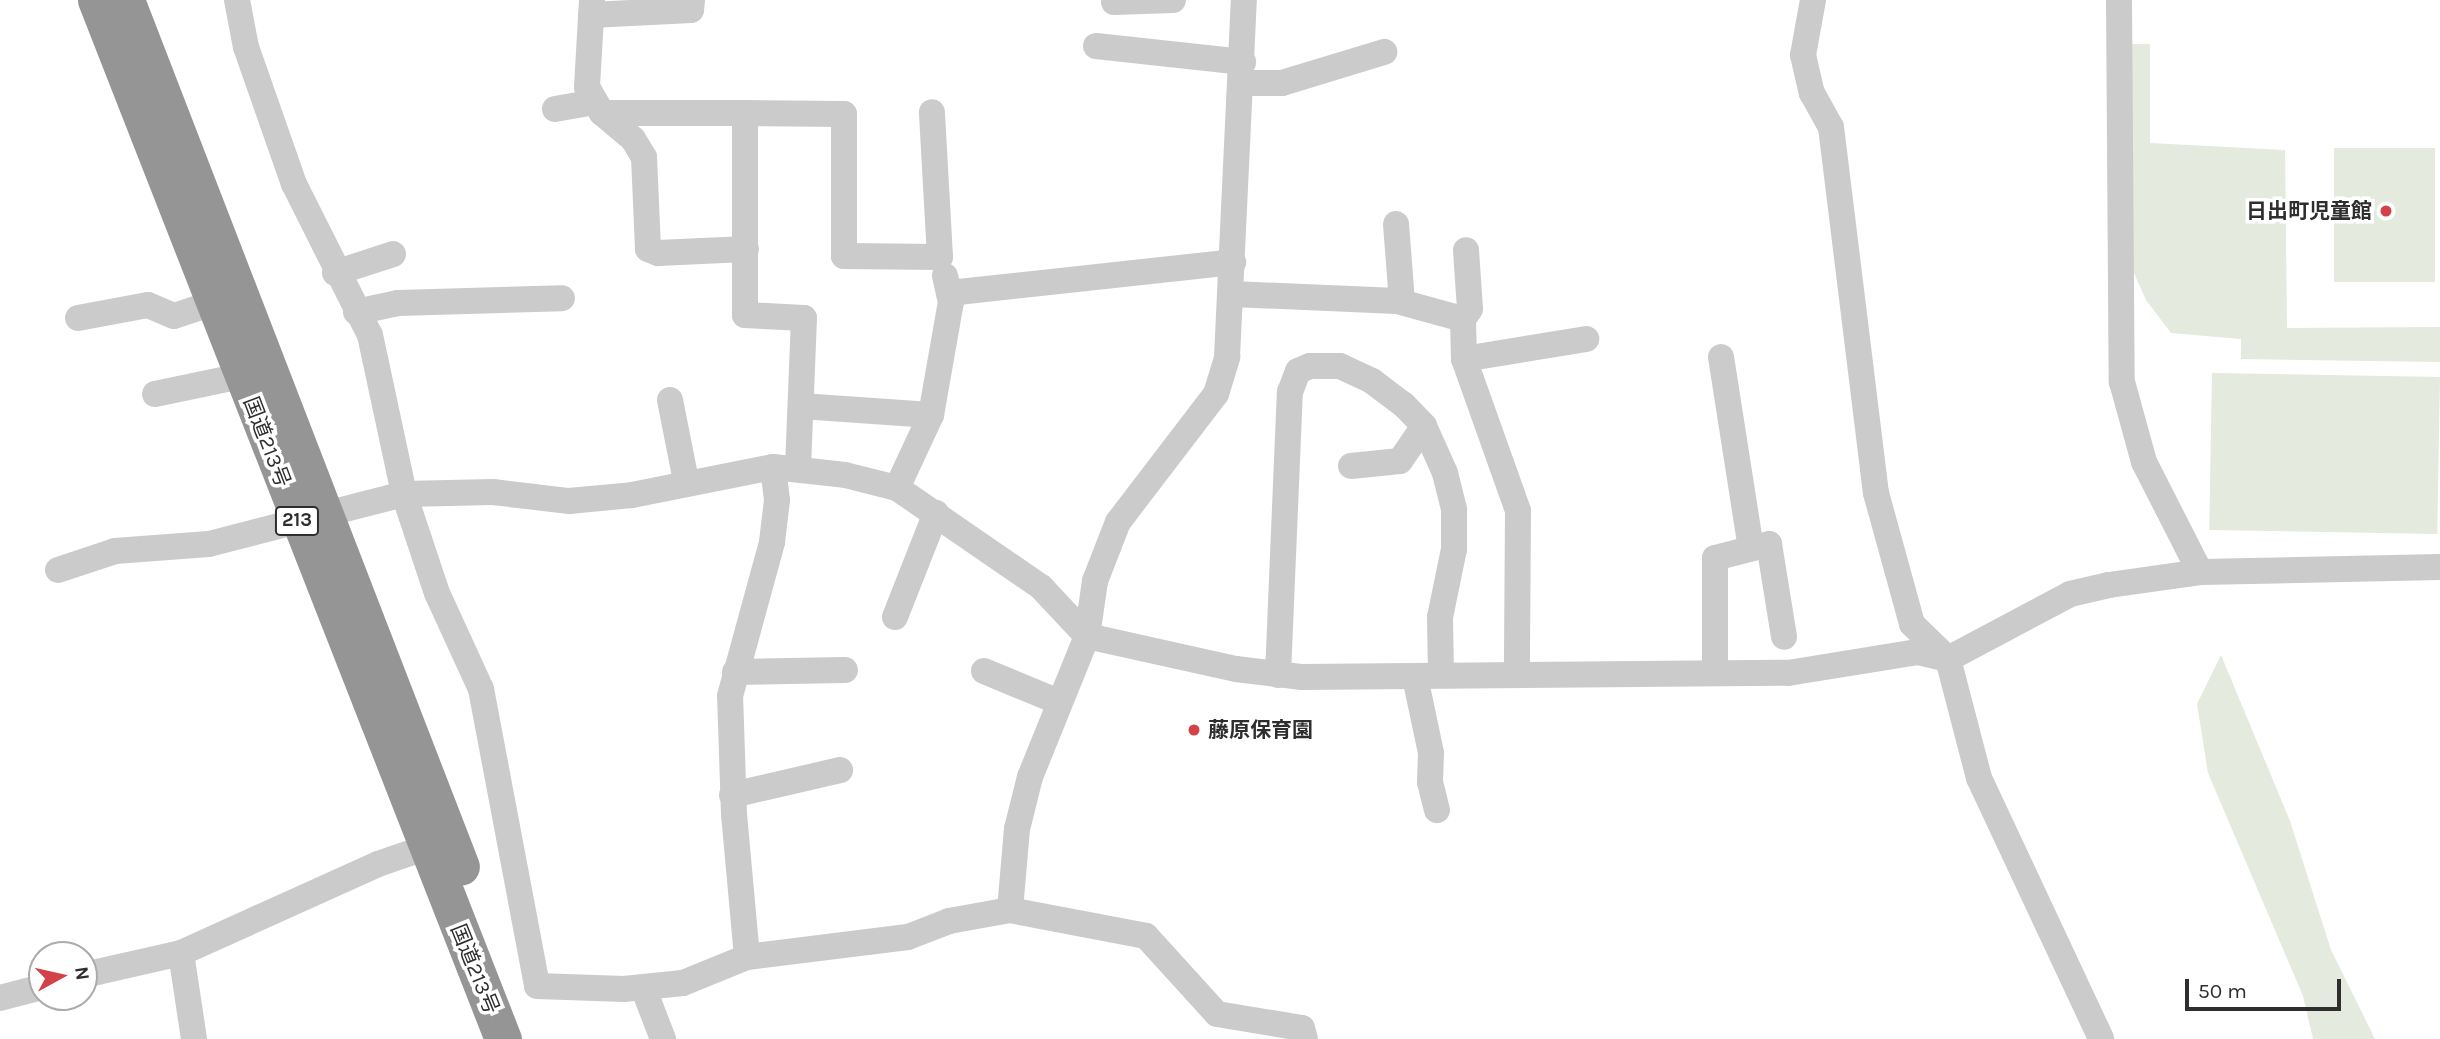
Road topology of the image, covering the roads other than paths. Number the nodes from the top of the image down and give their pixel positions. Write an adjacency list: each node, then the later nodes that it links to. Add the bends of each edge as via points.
1 (96, 0): 29 (highway, 国道213号 / 213)
2 (126, 0): 48 (highway, 国道213号 / 213)
3 (237, 0): 24 (street, via 246,47 293,184)
4 (692, 0): 10 (street, via 691,10)
5 (1173, 0): 9 (street)
6 (1244, 0): 13 (street)
7 (1813, 0): 56 (street, via 1803,55 1812,93 1831,127 1876,493 1912,624)
8 (2119, 0): 52 (street, via 2122,382 2144,462)
9 (1114, 2)
10 (592, 7): 14 (street, via 587,87)
11 (1096, 46): 13 (street)
12 (1384, 52): 13 (street, via 1282,83)
13 (1243, 73): 23 (street)
14 (597, 107): 15 (street); 17 (street); 19 (street, via 633,139 644,157 648,249 658,253)
15 (555, 109)
16 (932, 112): 22 (street)
17 (745, 113): 19 (street); 22 (street, via 844,114 844,256)
18 (1396, 224): 28 (street)
19 (746, 249): 39 (street, via 746,315 804,318)
20 (1466, 250): 32 (street, via 1470,309)
21 (393, 254): 24 (street)
22 (940, 257): 25 (street)
23 (1233, 262): 25 (street); 26 (street)
24 (335, 273): 30 (street)
25 (949, 293): 40 (street)
26 (1232, 294): 28 (street); 54 (street, via 1227,357 1216,394 1118,522 1095,581)
27 (562, 298): 30 (street, via 398,303)
28 (1402, 302): 32 (street)
29 (213, 303): 31 (street, via 174,316 148,305); 36 (highway, 国道213号 / 213)
30 (356, 312): 46 (street, via 370,335)
31 (78, 318)
32 (1462, 319): 35 (street)
33 (1586, 339): 35 (street)
34 (1721, 357): 49 (street)
35 (1464, 359): 61 (street, via 1518,510)
36 (241, 376): 37 (street); 48 (highway, 国道213号 / 213)
37 (155, 394)
38 (670, 400): 44 (street)
39 (801, 406): 40 (street); 43 (street)
40 (931, 415): 45 (street)
41 (1424, 426): 42 (street, via 1400,461); 62 (street, via 1372,382 1340,366 1310,366 1298,371 1290,392); 63 (street, via 1445,473 1454,510 1454,549)
42 (1351, 466)
43 (786, 468): 44 (street); 45 (street); 59 (street, via 772,542)
44 (686, 481): 46 (street, via 632,495 569,501 493,492)
45 (897, 488): 47 (street)
46 (404, 494): 48 (street); 73 (street, via 437,593 481,689 537,986)
47 (936, 513): 53 (street); 54 (street, via 1041,587)
48 (311, 519): 51 (street, via 209,544 115,551); 68 (highway, 国道213号 / 213)
49 (1751, 548): 55 (street, via 1769,544); 60 (street, via 1715,558)
50 (2440, 566): 52 (street)
51 (58, 570)
52 (2200, 572): 56 (street, via 2070,594)
53 (895, 617)
54 (1087, 636): 62 (street); 64 (street)
55 (1784, 637)
56 (1948, 659): 60 (street, via 1918,652 1788,673); 81 (street, via 1979,778)
57 (845, 670): 59 (street)
58 (984, 671): 64 (street)
59 (735, 672): 66 (street, via 730,696)
60 (1715, 672): 61 (street)
61 (1517, 673): 63 (street)
62 (1278, 675): 63 (street)
63 (1428, 675): 67 (street, via 1430,782)
64 (1059, 702): 69 (street, via 1030,777 1017,829)
65 (840, 770): 66 (street)
66 (732, 795): 71 (street)
67 (1437, 810)
68 (438, 843): 70 (street, via 378,864); 77 (highway, 国道213号 / 213); 78 (highway, 国道213号 / 213)
69 (1010, 910): 71 (street, via 949,921 908,937); 80 (street, via 1146,936 1217,1014 1302,1028)
70 (180, 953): 72 (street); 76 (street)
71 (747, 957): 73 (street, via 683,984)
72 (98, 972)
73 (643, 987): 79 (street)
74 (28, 991): 75 (street)
75 (0, 998)
76 (194, 1039)
77 (503, 1039)
78 (528, 1039)
79 (663, 1039)
80 (1305, 1039)
81 (2101, 1039)

